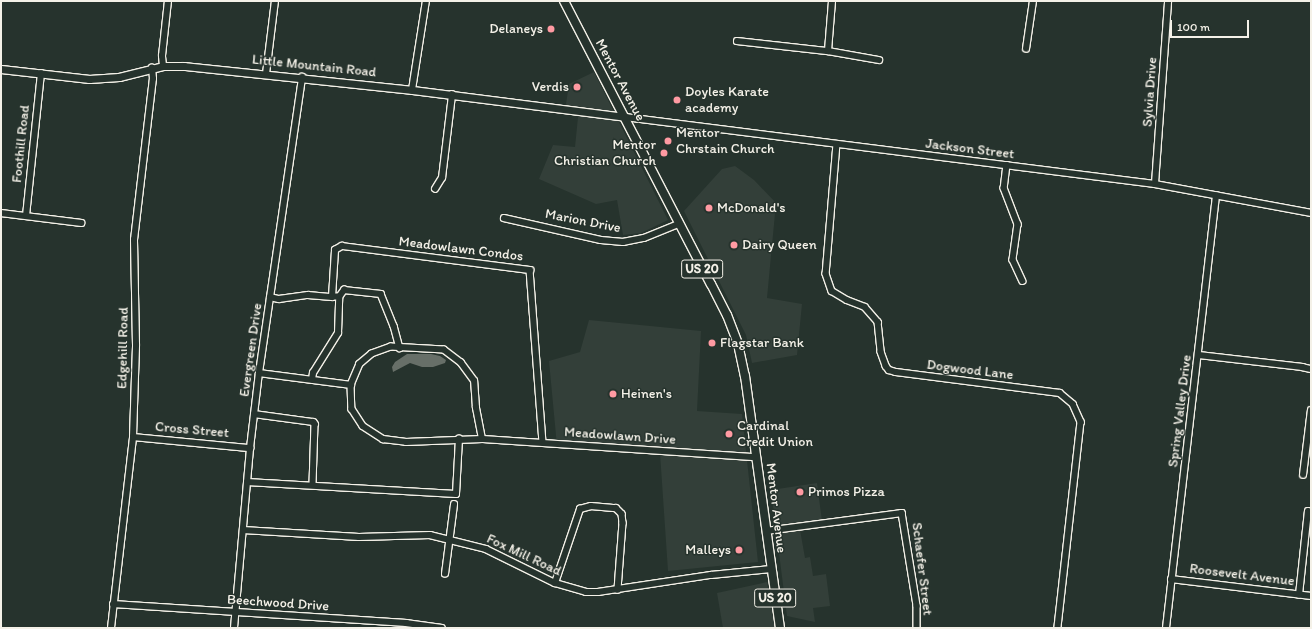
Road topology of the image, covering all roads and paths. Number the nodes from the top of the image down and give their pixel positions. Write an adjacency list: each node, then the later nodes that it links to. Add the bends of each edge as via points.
1 (168, 1): 12 (street)
2 (275, 1): 16 (street)
3 (426, 1): 18 (street)
4 (564, 1): 20 (main road, Mentor Avenue / US 20)
5 (832, 1): 10 (street)
6 (1032, 1): 9 (street)
7 (1168, 1): 23 (street, Sylvia Drive)
8 (737, 41): 10 (street)
9 (1026, 49)
10 (828, 51): 11 (street)
11 (879, 60)
12 (163, 66): 13 (street, Little Mountain Road); 16 (street, Little Mountain Road)
13 (152, 68): 15 (street, Little Mountain Road, via 120,76 89,79); 44 (street, Edgehill Road, via 153,79 134,240 136,345)
14 (1, 69): 15 (street, Little Mountain Road)
15 (41, 74): 28 (street, Foothill Road)
16 (266, 74): 17 (street, Little Mountain Road)
17 (302, 77): 18 (street, Little Mountain Road); 33 (street, Evergreen Drive)
18 (412, 90): 19 (street, Little Mountain Road)
19 (452, 95): 20 (street, Little Mountain Road); 24 (street, via 442,178)
20 (625, 117): 21 (street, Jackson Street); 31 (main road, Mentor Avenue / US 20)
21 (837, 144): 22 (street, Jackson Street); 72 (street, Dogwood Lane, via 826,274 832,291 865,307 878,322 881,352 889,370 1060,393 1073,404 1081,422)
22 (1007, 165): 23 (street, Jackson Street); 32 (street, via 1004,188 1018,224 1013,260)
23 (1155, 184): 25 (street, Jackson Street)
24 (435, 189)
25 (1216, 196): 27 (street, Jackson Street); 37 (street, Spring Valley Drive)
26 (1, 212): 28 (street)
27 (1311, 213)
28 (26, 216): 30 (street)
29 (504, 218): 31 (street, Marion Drive, via 602,240 623,242 644,238)
30 (81, 223)
31 (679, 224): 49 (main road, Mentor Avenue / US 20, via 727,315 738,344)
32 (1023, 281)
33 (270, 297): 34 (street); 39 (street, Evergreen Drive)
34 (332, 297): 35 (street); 47 (street, Meadowlawn Condos, via 335,250 342,246 530,270)
35 (339, 297): 36 (street, via 344,290 381,294); 40 (street, via 338,332 313,373)
36 (400, 348): 41 (street, Meadowlawn Drive, via 391,347 372,354 360,364); 46 (street, Meadowlawn Drive, via 444,350 461,363 474,382)
37 (1199, 355): 38 (street); 60 (street, Spring Valley Drive)
38 (1311, 369)
39 (259, 373): 40 (street); 43 (street, Evergreen Drive)
40 (312, 380): 41 (street)
41 (351, 385): 45 (street, Meadowlawn Drive, via 352,409 363,426 382,438 406,442)
42 (1311, 410): 50 (street)
43 (254, 414): 48 (street, Evergreen Drive); 52 (street, via 315,424)
44 (133, 437): 48 (street, Cross Street); 65 (street, Edgehill Road)
45 (459, 439): 46 (street, Meadowlawn Drive); 52 (street, via 456,494)
46 (482, 439): 47 (street, Meadowlawn Drive)
47 (543, 443): 49 (street, Meadowlawn Drive)
48 (250, 448): 51 (street, Evergreen Drive)
49 (756, 457): 56 (main road, Mentor Avenue / US 20)
50 (1303, 475)
51 (247, 482): 52 (street); 55 (street, Evergreen Drive)
52 (312, 485)
53 (454, 505): 57 (street)
54 (1308, 511): 63 (street)
55 (243, 530): 57 (street, Fox Mill Road, via 359,537 430,535); 66 (street, Evergreen Drive)
56 (766, 531): 58 (main road, Mentor Avenue / US 20); 71 (street, Schaefer Street, via 902,513 917,606)
57 (450, 540): 59 (street); 61 (street, Fox Mill Road, via 486,549)
58 (771, 569): 62 (street, Fox Mill Road, via 711,575); 70 (main road, Mentor Avenue / US 20)
59 (445, 574)
60 (1171, 578): 63 (street, Roosevelt Avenue); 73 (street, Spring Valley Drive)
61 (555, 583): 62 (street, Fox Mill Road, via 586,592); 62 (street, via 580,509 591,506 616,508 622,514 623,524)
62 (618, 590)
63 (1299, 595): 64 (street, Roosevelt Avenue)
64 (1311, 596)
65 (113, 604): 66 (street, Beechwood Drive); 67 (street, Edgehill Road)
66 (236, 612): 68 (street, Evergreen Drive); 69 (street, Beechwood Drive, via 406,623)
67 (111, 628)
68 (234, 628)
69 (442, 628)
70 (780, 628)
71 (917, 628)
72 (1058, 628)
73 (1166, 628)

